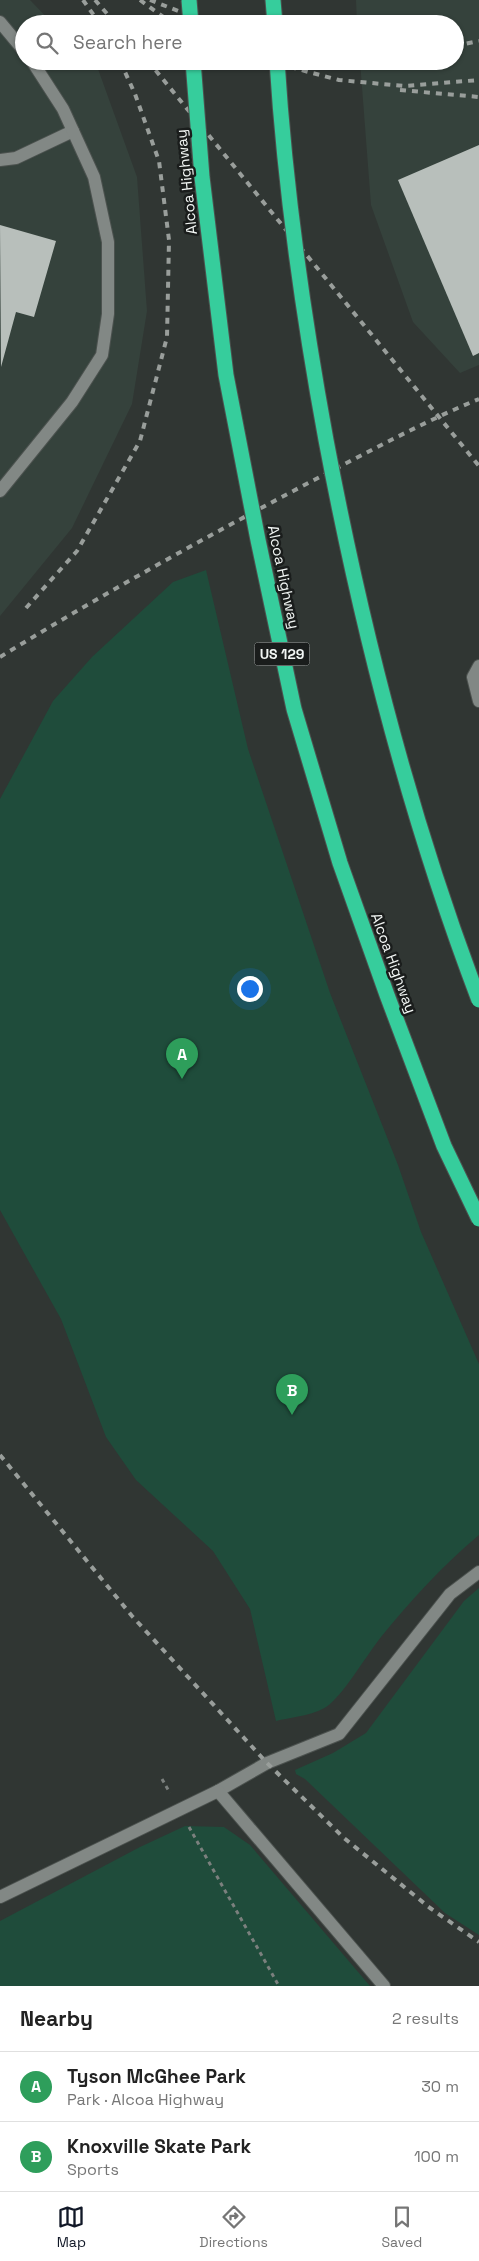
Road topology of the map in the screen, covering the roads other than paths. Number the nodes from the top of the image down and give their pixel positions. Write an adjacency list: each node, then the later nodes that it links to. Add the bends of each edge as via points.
1 (189, 0): 3 (highway, bridge)
2 (273, 0): 4 (highway)
3 (190, 15)
4 (274, 15)
5 (0, 22): 6 (street)
6 (15, 40)
7 (38, 70): 10 (street)
8 (194, 70): 16 (highway, Alcoa Highway / US 129, bridge, via 202,177 226,375 294,709 340,863 381,977 444,1146)
9 (278, 70): 15 (highway, bridge, via 282,151 309,348 342,526 375,669 409,795 451,926)
10 (73, 131): 11 (street, via 16,158); 12 (street, via 94,177 108,242 108,314 102,355 72,402)
11 (0, 160)
12 (0, 491)
13 (479, 666): 14 (street, via 474,677)
14 (479, 700)
15 (479, 1000)
16 (479, 1219)
17 (479, 1572): 18 (street, via 450,1594 339,1734 267,1763)
18 (218, 1791): 19 (street); 20 (street)
19 (0, 1897)
20 (384, 1986)

